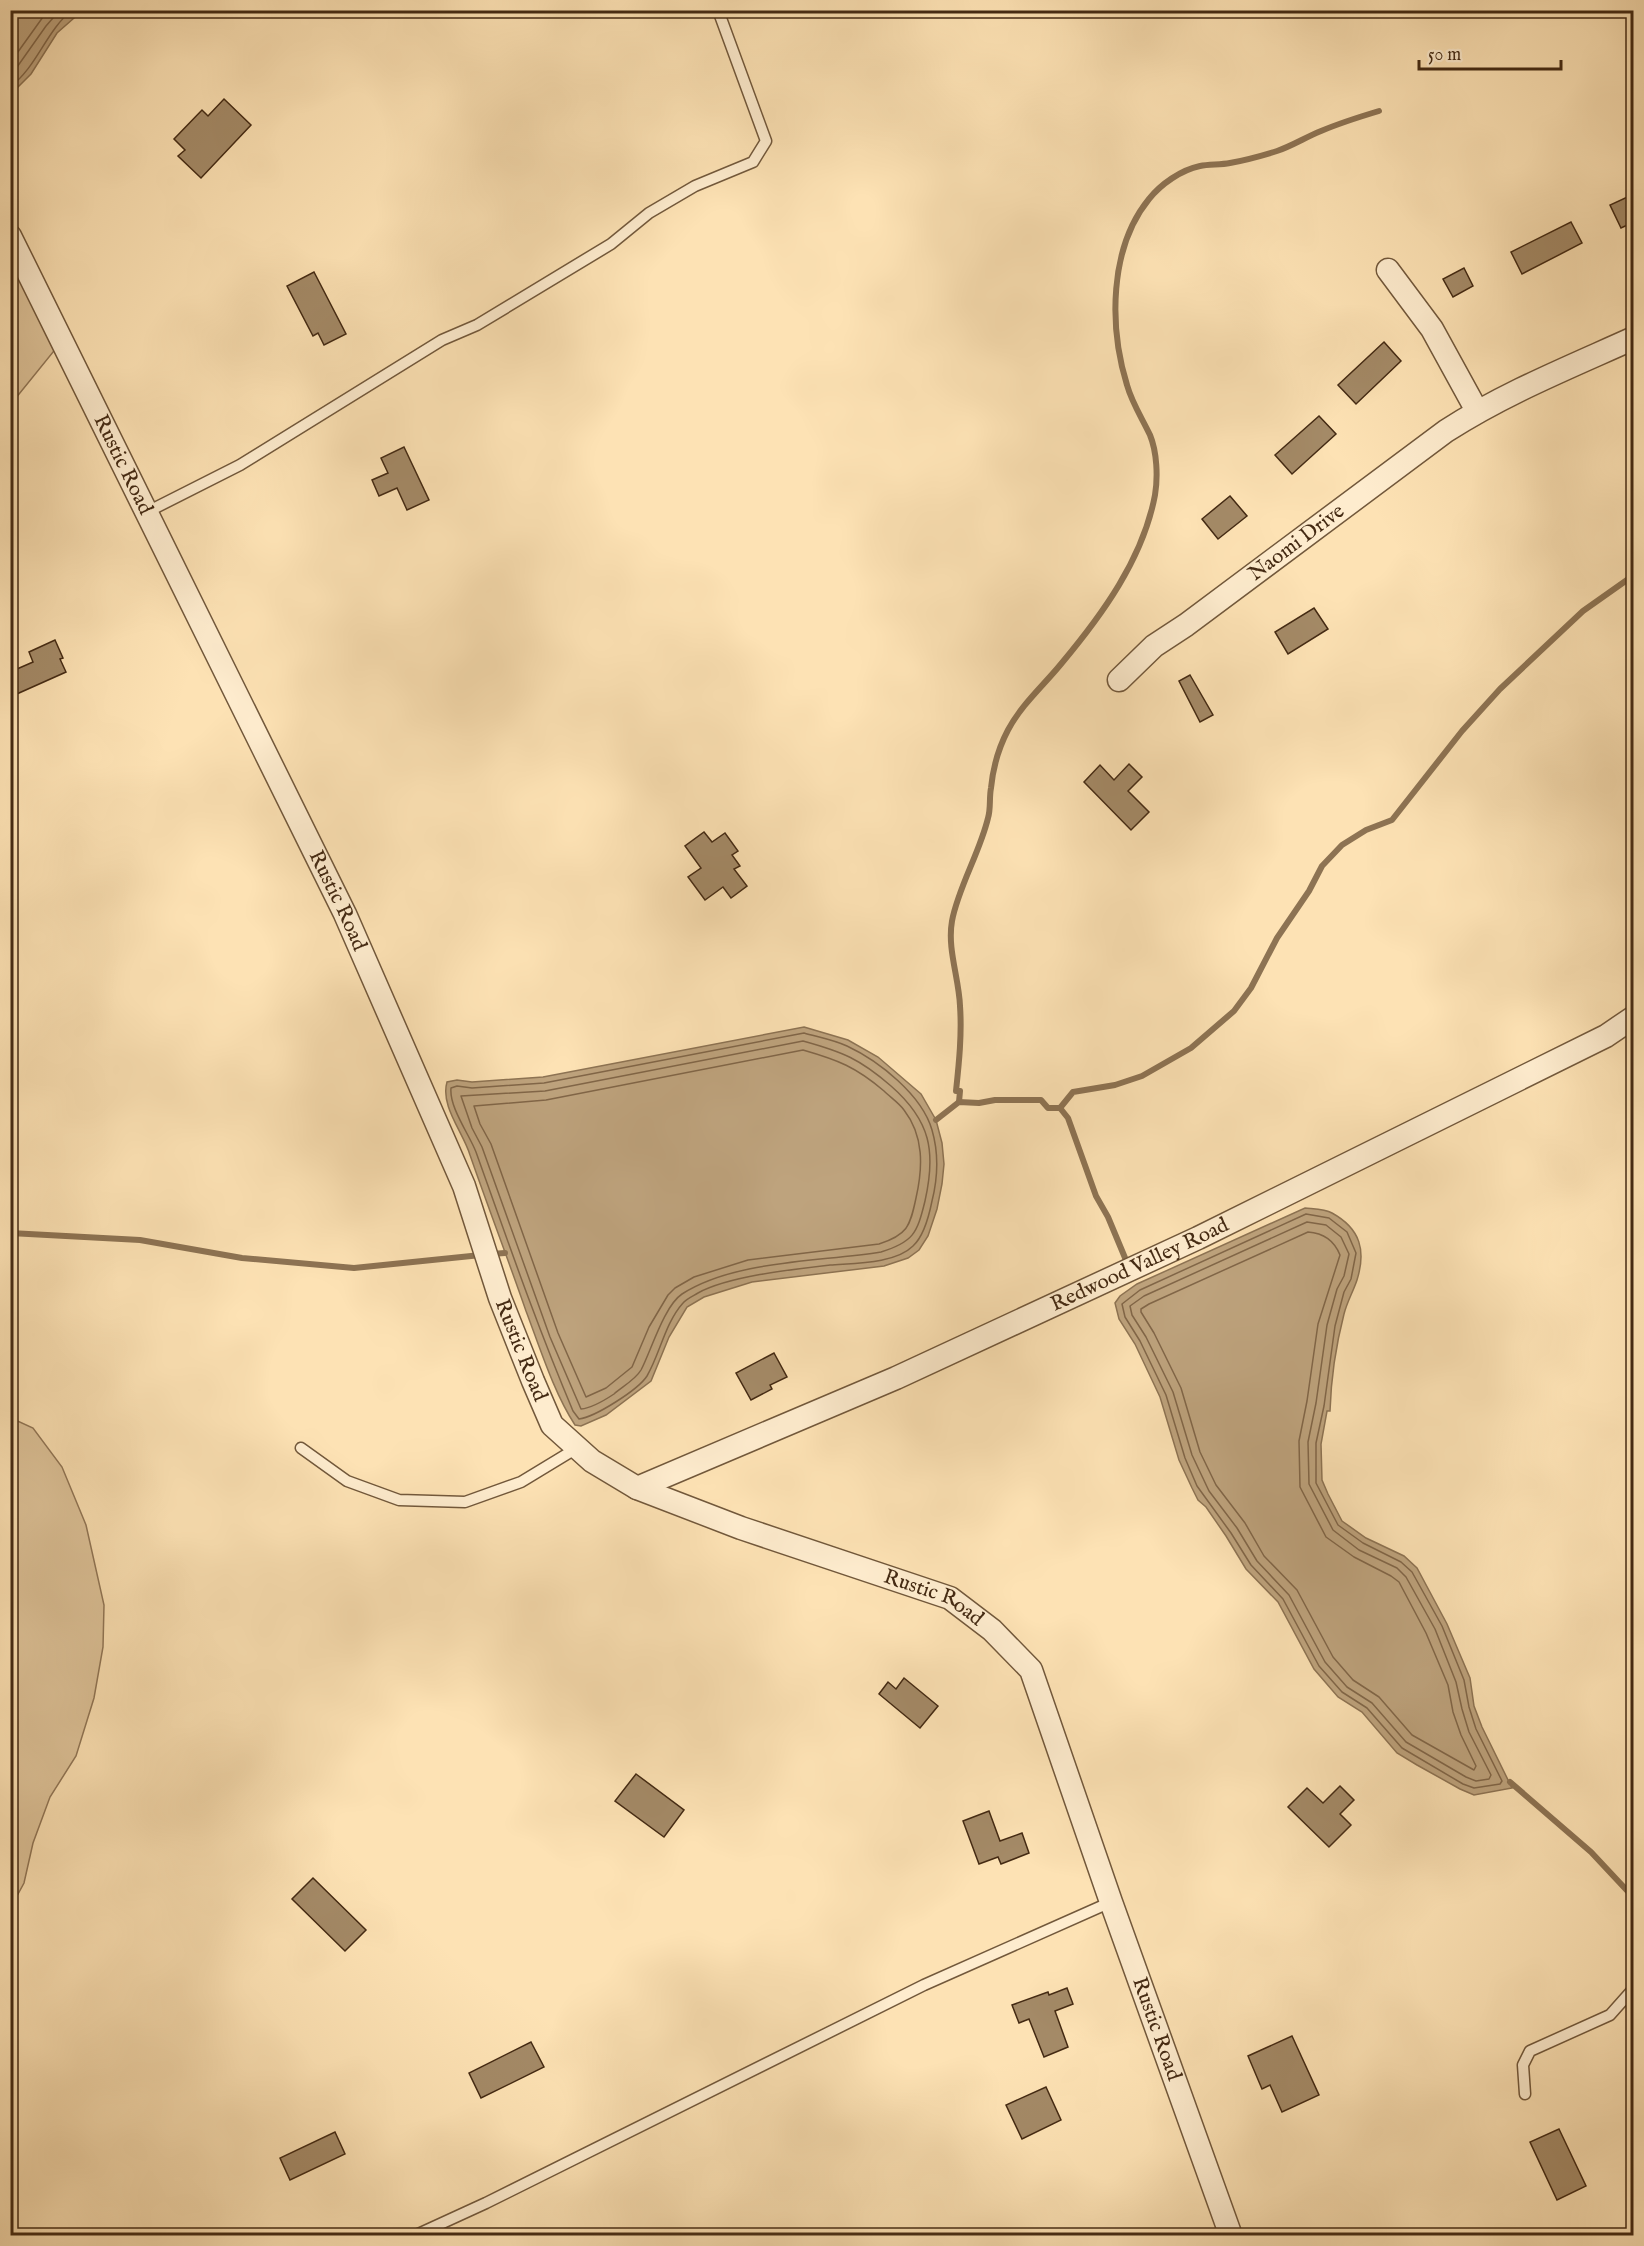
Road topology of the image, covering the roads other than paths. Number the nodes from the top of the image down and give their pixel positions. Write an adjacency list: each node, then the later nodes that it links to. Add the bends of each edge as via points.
1 (718, 10): 6 (lane, via 766,141 753,162 695,186 649,213 611,244 486,320 442,340 240,465)
2 (10, 236): 6 (street, Rustic Road)
3 (1388, 270): 5 (street, via 1432,329)
4 (1634, 338): 5 (street, Naomi Drive)
5 (1477, 411): 7 (street, Naomi Drive, via 1154,646)
6 (147, 512): 10 (street, Rustic Road, via 345,914 464,1186 500,1298 552,1425)
7 (1119, 680)
8 (1634, 1017): 11 (street, Redwood Valley Road, via 1606,1036 1198,1238 896,1378)
9 (301, 1448): 10 (lane, via 346,1481 399,1500 465,1502 521,1482)
10 (578, 1448): 11 (street, Rustic Road)
11 (636, 1488): 12 (street, Rustic Road, via 741,1528 950,1598 992,1630 1031,1670)
12 (1110, 1902): 15 (lane, via 924,1985 486,2204); 16 (street, Rustic Road)
13 (1634, 1988): 14 (lane, via 1610,2015 1530,2051 1523,2065)
14 (1525, 2094)
15 (414, 2235)
16 (1231, 2235)

